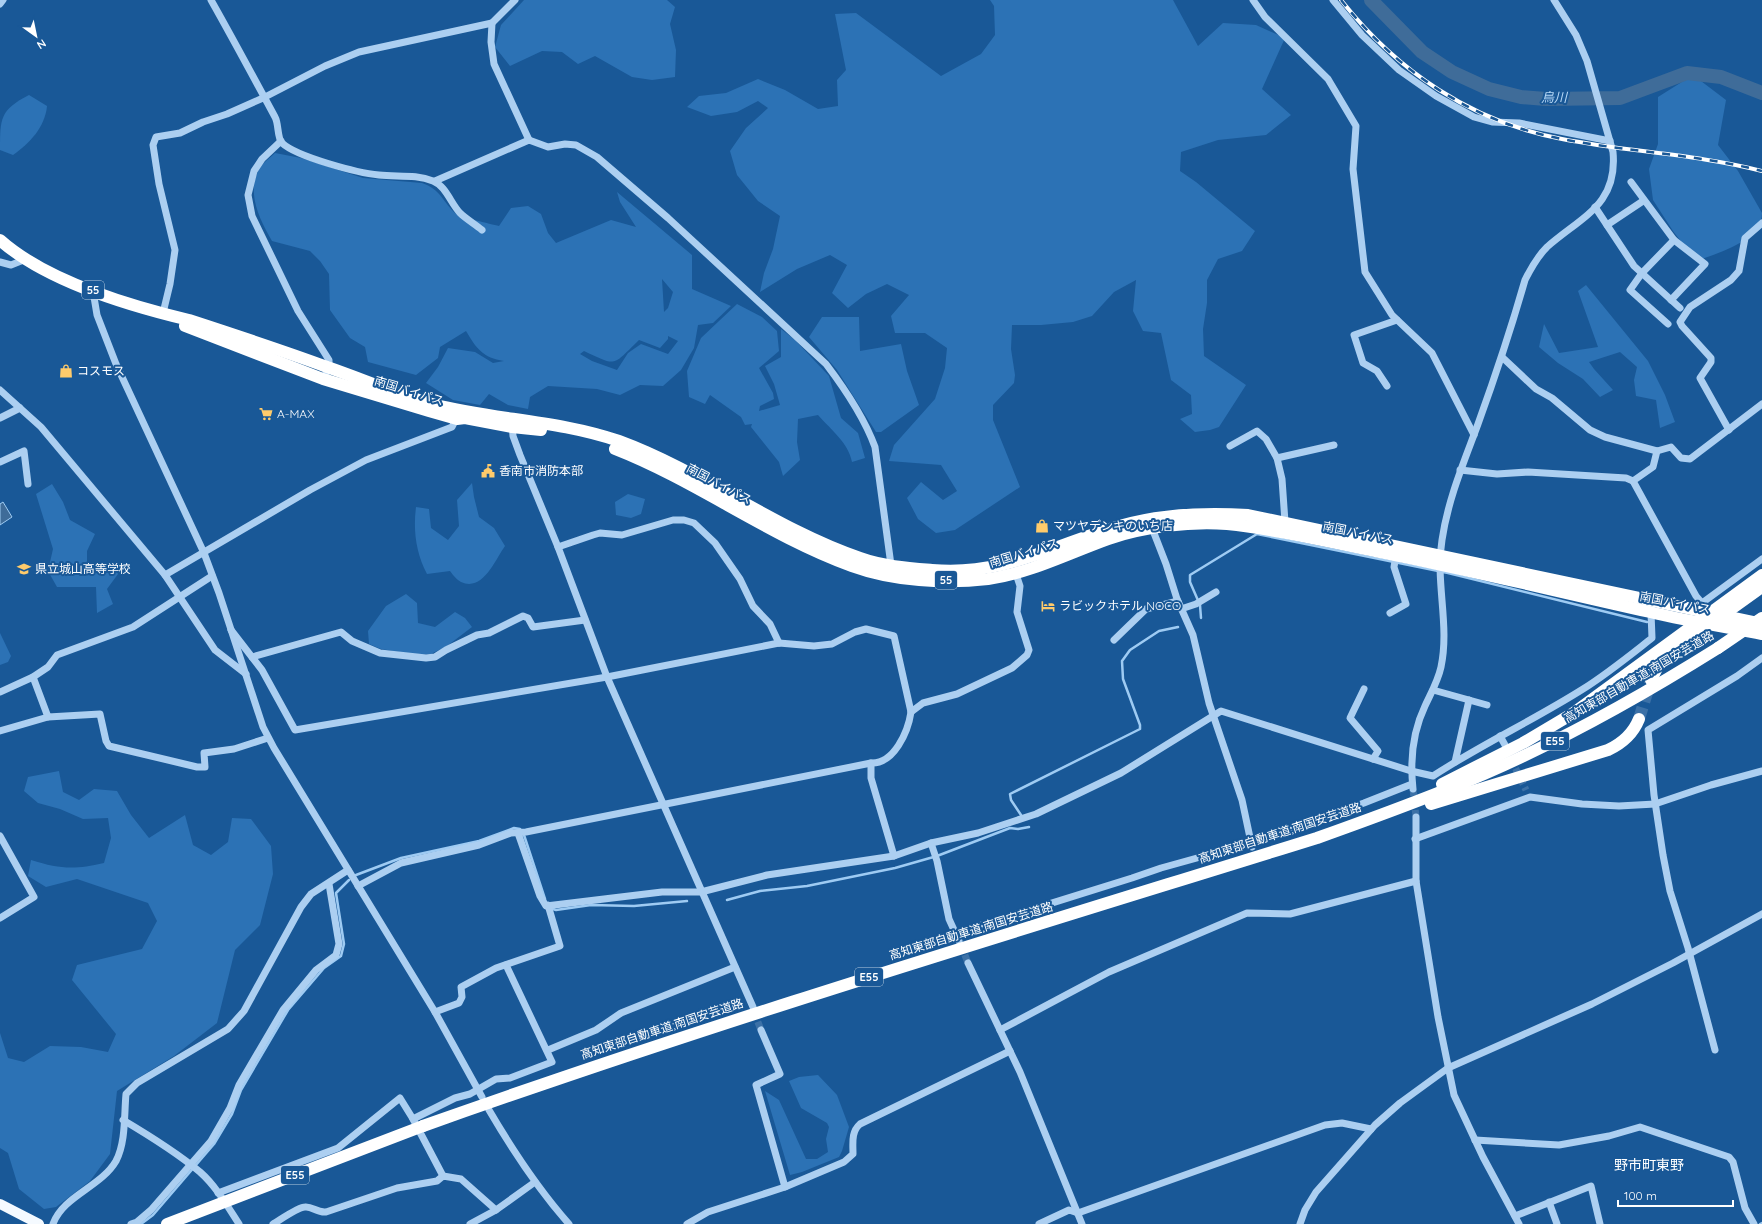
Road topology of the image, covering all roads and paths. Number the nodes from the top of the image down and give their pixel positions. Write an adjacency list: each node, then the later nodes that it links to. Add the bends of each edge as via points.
1 (3, 0): 7 (street)
2 (211, 0): 9 (street)
3 (515, 0): 8 (street)
4 (1252, 0): 29 (street, via 1265,17 1328,79 1356,126 1353,169 1365,272)
5 (1333, 0): 12 (street, via 1362,35 1399,70 1436,96 1474,117 1492,122 1519,122)
6 (1554, 0): 12 (street, via 1582,49)
7 (0, 4)
8 (492, 23): 9 (street, via 359,52 324,66); 10 (street, via 494,64)
9 (263, 98): 11 (street, via 276,118); 28 (street, via 180,133 156,137 153,145 159,184 175,250)
10 (530, 140): 13 (street); 57 (street, via 548,147 576,145 597,157 668,218 826,364 857,409 875,447)
11 (281, 141): 13 (street, via 293,151 353,170); 32 (street, via 262,159 254,171 248,195 252,216 298,311 329,360)
12 (1610, 141): 16 (street, via 1613,178 1606,195)
13 (435, 181): 19 (street, via 460,213)
14 (1631, 182): 15 (street)
15 (1643, 201): 18 (street); 21 (street)
16 (1595, 207): 18 (street); 31 (street, via 1547,248 1531,269 1525,280)
17 (1762, 223): 41 (street, via 1745,238 1739,271 1731,280 1690,307 1680,322 1711,358 1700,378)
18 (1607, 225): 24 (street, via 1634,266)
19 (482, 230)
20 (0, 240): 22 (highway, 南国バイパス / 55)
21 (1674, 240): 24 (street); 26 (street, via 1704,264)
22 (26, 259): 23 (street, via 11,265); 25 (highway, 南国バイパス / 55)
23 (0, 262)
24 (1642, 273): 26 (street); 30 (street, via 1630,290)
25 (93, 291): 28 (highway, 南国バイパス / 55); 54 (street, via 97,315 116,364)
26 (1671, 300): 27 (street)
27 (1680, 308)
28 (163, 313): 32 (highway, 南国バイパス / 55); 33 (highway, 南国バイパス / 55, via 230,345)
29 (1397, 320): 34 (street, via 1354,335 1363,363 1377,372); 42 (street, via 1432,353)
30 (1668, 324)
31 (1502, 357): 42 (street); 45 (street, via 1532,386 1552,398 1590,430 1605,437)
32 (329, 368): 33 (street); 38 (highway, 南国バイパス / 55)
33 (323, 379): 38 (highway, 南国バイパス / 55)
34 (1387, 386)
35 (1, 392): 37 (street)
36 (1762, 404): 41 (street)
37 (20, 408): 39 (street); 60 (street, via 65,454)
38 (458, 414): 40 (highway, 南国バイパス / 55); 54 (street, via 452,427 352,467)
39 (0, 418)
40 (512, 423): 53 (street, via 520,455); 57 (highway, 南国バイパス / 55, via 580,430 634,447 699,476 822,544 863,559); 59 (highway, 南国バイパス / 55, via 601,443 638,458 798,542 854,567 895,577 963,581 988,579)
41 (1729, 430): 45 (street, via 1690,459 1681,458 1671,447)
42 (1474, 435): 48 (street)
43 (1334, 445): 46 (street)
44 (1230, 446): 46 (street, via 1257,431 1266,439)
45 (1657, 451): 49 (street, via 1653,467)
46 (1277, 458): 51 (street, via 1282,479)
47 (0, 462): 50 (street, via 24,451)
48 (1460, 470): 49 (street); 58 (street, via 1448,512)
49 (1633, 480): 66 (street)
50 (28, 484)
51 (1285, 522): 58 (highway, 南国バイパス / 55); 59 (highway, 南国バイパス / 55, via 1248,515 1176,514 1109,529)
52 (1152, 528): 55 (highway, 南国バイパス / 55, via 1222,524 1277,530); 59 (highway, 南国バイパス / 55); 67 (street)
53 (558, 547): 73 (street); 79 (street, via 600,533 622,535 673,520 694,523 714,543 740,579 753,606 770,624)
54 (204, 553): 60 (street); 62 (street)
55 (1396, 555): 58 (highway, 南国バイパス / 55); 68 (street, via 1394,567 1406,604)
56 (1762, 558): 66 (street)
57 (891, 565): 59 (highway, 南国バイパス / 55, via 957,571)
58 (1441, 566): 69 (highway, 南国バイパス / 55); 72 (highway, 南国バイパス / 55); 87 (street, via 1443,652 1438,679)
59 (1015, 568): 91 (street, via 1020,586 1016,608 1029,650 1027,656 1012,668 957,694 923,703)
60 (165, 574): 65 (street)
61 (1762, 575): 72 (highway)
62 (212, 576): 65 (street); 76 (street)
63 (1762, 587): 70 (highway)
64 (1216, 592): 67 (street, via 1196,604)
65 (180, 597): 82 (street, via 215,650); 83 (street, via 133,627 57,655 48,667)
66 (1702, 603): 72 (street)
67 (1179, 605): 78 (street, via 1146,610); 92 (street, via 1193,634)
68 (1390, 613)
69 (1651, 613): 74 (highway, 南国バイパス / 55); 96 (street, via 1652,638 1588,686)
70 (1722, 616): 72 (highway, 南国バイパス / 55); 75 (highway, 南国バイパス / 55)
71 (1762, 618): 108 (highway, 高知東部自動車道;南国安芸道路 / E55, bridge, via 1718,648 1628,702 1536,750 1456,786)
72 (1709, 619): 74 (highway); 77 (highway, 南国バイパス / 55); 85 (highway, via 1664,659)
73 (585, 620): 80 (street, via 532,627 528,618 523,616 489,633 465,641 436,657 380,653 352,641 341,632); 84 (street)
74 (1697, 622): 108 (highway, via 1572,714 1523,743)
75 (1762, 624)
76 (231, 630): 80 (street); 82 (street)
77 (1762, 634)
78 (1114, 640)
79 (779, 642): 84 (street); 91 (street, via 814,646 832,644 866,629 894,636)
80 (252, 657): 84 (street, via 262,670 295,730)
81 (1762, 658): 107 (street, via 1648,730)
82 (246, 674): 97 (street)
83 (34, 677): 88 (street); 93 (street)
84 (608, 677): 106 (street)
85 (1651, 680)
86 (1364, 689): 99 (street, via 1350,718 1378,751)
87 (1433, 690): 89 (street); 102 (street, via 1419,722)
88 (0, 692)
89 (1469, 700): 90 (street); 100 (street)
90 (1487, 705)
91 (911, 712): 101 (street, via 910,720 895,750 878,764)
92 (1214, 715): 99 (street, via 1221,712); 114 (street, via 1121,773 1036,814 978,833); 115 (street, via 1242,800)
93 (48, 717): 95 (street); 97 (street, via 100,714 109,746 197,767 205,767 204,753 234,749)
94 (1639, 719): 112 (highway, via 1621,744 1608,750)
95 (0, 731)
96 (1500, 736): 98 (street); 100 (street)
97 (268, 738): 117 (street)
98 (1505, 744)
99 (1373, 759): 102 (street)
100 (1455, 762): 102 (street, via 1433,776)
101 (871, 763): 106 (street); 116 (street, via 871,778)
102 (1411, 771): 115 (street, via 1413,786)
103 (1762, 771): 107 (street)
104 (1526, 790): 105 (street)
105 (1530, 797): 107 (street, via 1612,805); 113 (street)
106 (663, 804): 110 (street); 121 (street)
107 (1655, 804): 127 (street, via 1670,891)
108 (1382, 815): 112 (highway, 高知東部自動車道;南国安芸道路 / E55)
109 (1416, 817): 113 (street)
110 (522, 833): 120 (street, via 511,833 479,845 401,863); 122 (street, via 540,896 546,906)
111 (0, 836): 124 (street, via 34,897)
112 (1317, 838): 159 (highway, 高知東部自動車道;南国安芸道路 / E55, bridge, via 575,1072 423,1126)
113 (1415, 839): 118 (street)
114 (931, 843): 116 (street); 125 (street, via 949,919)
115 (1251, 845): 125 (street, via 1161,868)
116 (894, 856): 121 (street, via 767,875)
117 (348, 870): 119 (street); 120 (street)
118 (1416, 881): 134 (street, via 1296,913 1247,913 1109,972); 138 (street)
119 (328, 884): 143 (street, via 311,894 301,907 239,1017 228,1029 137,1083 126,1094); 146 (street, via 339,950 316,970 283,1010 239,1085 230,1108 211,1141)
120 (358, 886): 132 (street)
121 (702, 892): 122 (street, via 662,892); 130 (street)
122 (548, 905): 129 (street, via 560,946)
123 (1762, 914): 127 (street)
124 (0, 918)
125 (956, 934): 126 (street)
126 (959, 941)
127 (1689, 955): 136 (street); 138 (street, via 1592,1004)
128 (968, 962): 134 (street)
129 (506, 965): 132 (street, via 461,987 462,997 459,1002); 135 (street)
130 (735, 967): 131 (street); 135 (street, via 621,1013 596,1030)
131 (753, 1007)
132 (435, 1012): 139 (street)
133 (761, 1030): 149 (street, via 780,1074 756,1085)
134 (1000, 1030): 137 (street)
135 (548, 1050): 139 (street, via 552,1062 510,1078 496,1079)
136 (1715, 1050)
137 (1010, 1051): 149 (street, via 860,1124 855,1128 853,1154 850,1158); 154 (street)
138 (1448, 1068): 144 (street, via 1400,1103); 145 (street, via 1454,1094)
139 (478, 1089): 140 (street); 142 (street)
140 (482, 1096)
141 (490, 1110): 148 (street)
142 (413, 1119): 147 (street); 150 (street, via 400,1098 338,1148)
143 (123, 1120): 146 (street, via 160,1141); 157 (street, via 122,1142 116,1161 105,1175 63,1208)
144 (1371, 1129): 154 (street, via 1342,1123 1325,1125); 167 (street, via 1316,1192)
145 (1475, 1140): 155 (street); 171 (street, via 1559,1146 1640,1127 1729,1157 1733,1162 1745,1208)
146 (190, 1165): 150 (street, via 201,1173); 158 (street, via 151,1210)
147 (443, 1176): 153 (street, via 461,1179); 161 (street, via 437,1180 397,1188 326,1212 318,1212 304,1206)
148 (534, 1182): 153 (street); 163 (street)
149 (785, 1187): 164 (street, via 708,1212)
150 (218, 1193): 160 (street)
151 (1549, 1202): 155 (street); 169 (street); 170 (street, via 1591,1186)
152 (0, 1204): 156 (main road)
153 (496, 1210): 162 (street)
154 (1078, 1213): 165 (street, via 1069,1210); 166 (street)
155 (1515, 1216): 168 (street)
156 (39, 1224)
157 (53, 1224)
158 (131, 1224)
159 (167, 1224)
160 (239, 1224)
161 (273, 1224)
162 (470, 1224)
163 (569, 1224)
164 (687, 1224)
165 (1039, 1224)
166 (1082, 1224)
167 (1300, 1224)
168 (1519, 1224)
169 (1557, 1224)
170 (1600, 1224)
171 (1754, 1224)

